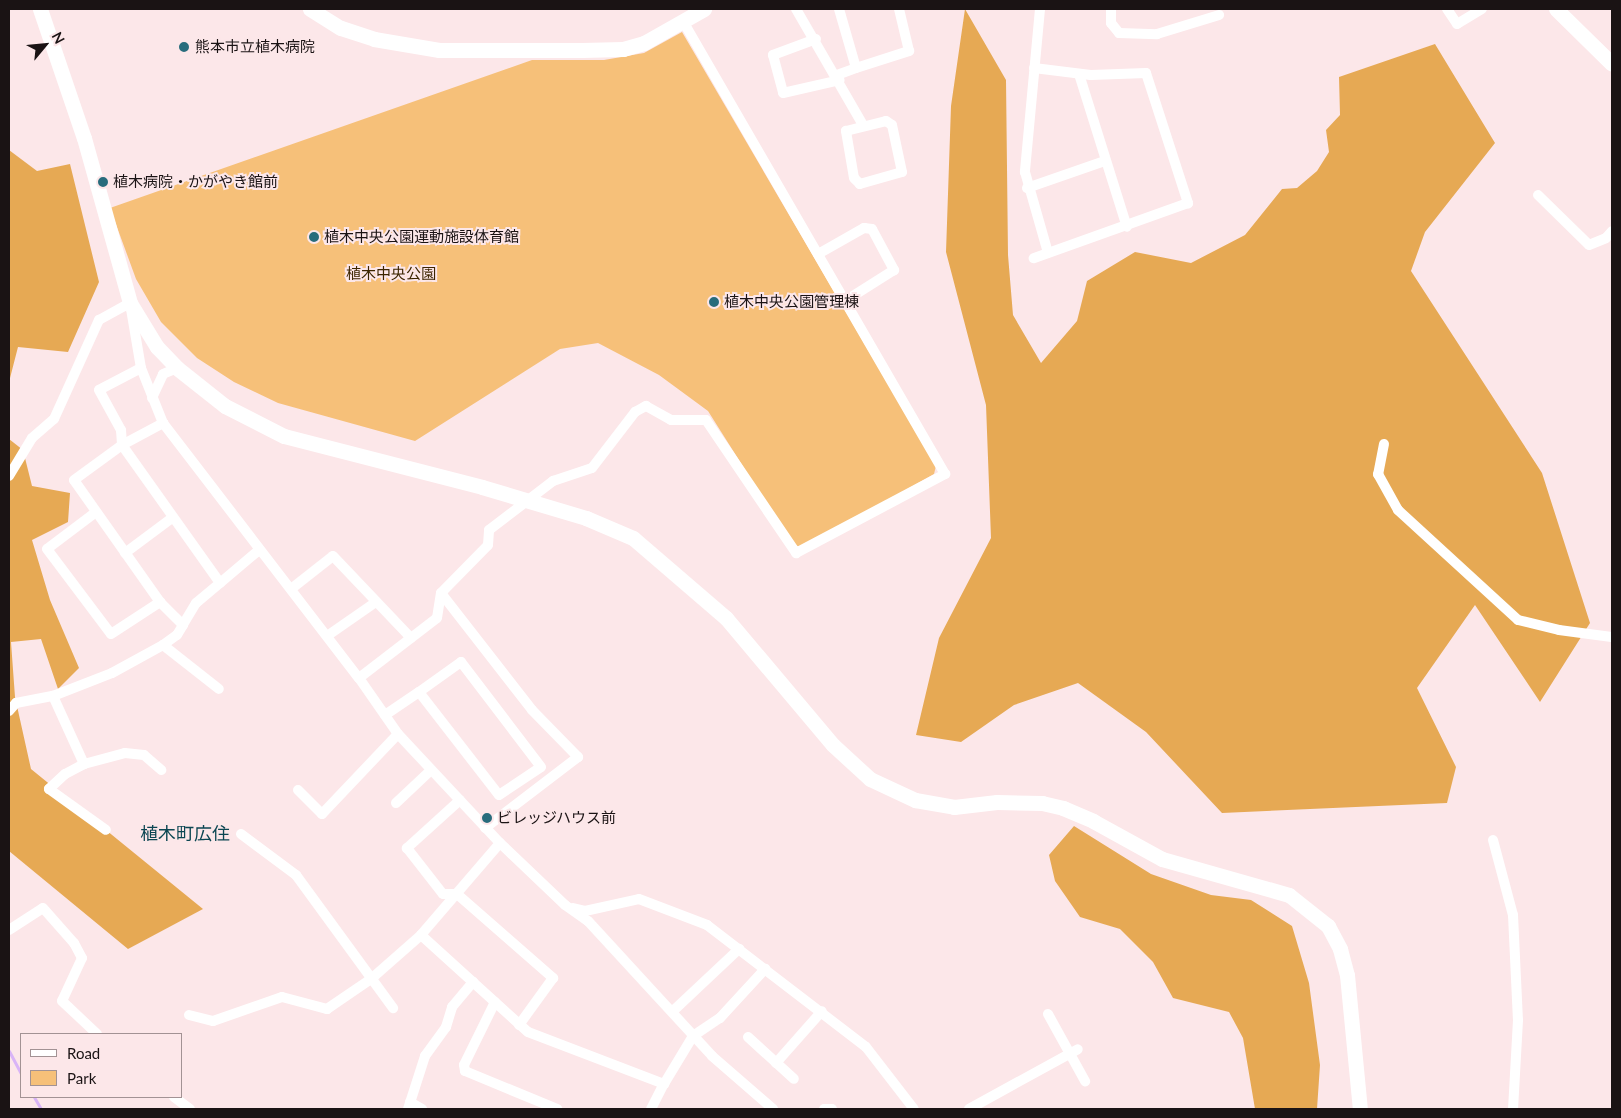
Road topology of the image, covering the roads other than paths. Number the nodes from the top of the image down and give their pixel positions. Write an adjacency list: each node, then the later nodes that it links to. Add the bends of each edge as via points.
1 (40, 9): 30 (street, via 84,138)
2 (310, 9): 13 (street, via 342,28 374,39 439,50 623,49 644,44)
3 (704, 9): 13 (street)
4 (796, 9): 14 (street)
5 (839, 9): 16 (street)
6 (899, 9): 16 (street, via 909,51)
7 (1040, 9): 17 (street)
8 (1112, 9): 12 (street, via 1111,23 1119,33 1157,34)
9 (1447, 9): 10 (street, via 1456,24)
10 (1482, 9)
11 (1556, 9): 15 (street)
12 (1219, 15)
13 (684, 23): 27 (street)
14 (816, 40): 19 (street); 19 (street, via 773,55 783,93)
15 (1612, 64)
16 (856, 68): 19 (street)
17 (1034, 68): 18 (street); 22 (street, via 1024,152)
18 (1079, 74): 21 (street); 24 (street, via 1146,72 1188,197 1186,207)
19 (839, 78): 20 (street)
20 (864, 126): 20 (street, via 849,128 845,135 856,181 860,184 902,172 889,122)
21 (1105, 161): 22 (street); 24 (street)
22 (1027, 188): 26 (street)
23 (1538, 195): 25 (street, via 1589,245 1606,238)
24 (1127, 227): 26 (street)
25 (1612, 231)
26 (1048, 253): 28 (street)
27 (818, 254): 29 (street); 29 (street, via 864,228 872,229 894,270)
28 (1034, 258)
29 (845, 301): 38 (street, via 945,474 796,553 706,420 671,420 646,406 635,412 592,468 553,481)
30 (130, 303): 31 (street); 32 (street, via 157,348); 37 (street, via 99,320 54,419 32,438)
31 (141, 368): 33 (street); 35 (street, via 99,390 121,430)
32 (177, 368): 33 (street, via 163,374); 38 (street, via 225,406 284,436)
33 (152, 398): 34 (street)
34 (163, 423): 35 (street); 41 (street)
35 (122, 444): 39 (street, via 74,480); 40 (street)
36 (1384, 444): 50 (street, via 1378,474 1398,510 1518,620 1559,630)
37 (9, 476)
38 (525, 500): 45 (street, via 489,530 488,544); 105 (street, via 586,518 640,543 726,618 833,745 870,779 916,800 954,807 997,802 1042,803 1063,808 1094,821 1162,859 1260,885 1289,895 1309,909 1328,926 1340,949 1346,975)
39 (96, 512): 42 (street); 46 (street, via 47,548 112,634)
40 (172, 518): 42 (street); 43 (street)
41 (259, 550): 43 (street); 44 (street)
42 (125, 553): 46 (street)
43 (220, 583): 48 (street, via 196,603)
44 (291, 589): 47 (street, via 333,556); 49 (street)
45 (441, 593): 51 (street, via 437,618); 66 (street, via 532,710 578,756)
46 (160, 602): 48 (street)
47 (376, 602): 49 (street); 51 (street)
48 (183, 625): 52 (street, via 177,635)
49 (328, 636): 53 (street)
50 (1612, 637)
51 (411, 638): 53 (street)
52 (163, 645): 54 (street); 56 (street, via 112,673)
53 (359, 678): 58 (street)
54 (219, 689)
55 (419, 692): 55 (street, via 461,662 541,767 499,795); 58 (street)
56 (53, 696): 57 (street, via 16,703); 60 (street)
57 (9, 711)
58 (385, 716): 59 (street)
59 (398, 734): 62 (street); 63 (street, via 322,814)
60 (84, 764): 61 (street, via 125,753 144,755); 67 (street, via 65,774 49,789)
61 (161, 770)
62 (431, 770): 64 (street); 65 (street)
63 (298, 790)
64 (460, 800): 66 (street); 71 (street, via 406,848 443,894)
65 (396, 803)
66 (486, 828): 70 (street)
67 (106, 830)
68 (241, 834): 77 (street, via 296,875)
69 (1493, 840): 106 (street, via 1513,915 1518,1020)
70 (500, 843): 71 (street); 72 (street)
71 (457, 894): 74 (street); 85 (street, via 552,978)
72 (565, 905): 75 (street, via 585,911 623,901 646,900 707,925); 81 (street, via 588,921)
73 (9, 930): 86 (street, via 42,908 74,943 82,958 62,1001)
74 (421, 935): 77 (street); 78 (street)
75 (739, 949): 76 (street); 81 (street)
76 (766, 969): 82 (street); 87 (street, via 720,1018)
77 (371, 979): 80 (street); 83 (street, via 327,1009 282,997 213,1020)
78 (473, 982): 79 (street); 95 (street, via 452,1007 446,1027 424,1056)
79 (495, 1002): 85 (street); 98 (street, via 464,1065 465,1071)
80 (393, 1008)
81 (673, 1011): 87 (street)
82 (822, 1011): 90 (street); 103 (street, via 866,1047)
83 (189, 1014)
84 (1048, 1014): 89 (street)
85 (519, 1024): 93 (street, via 528,1032)
86 (97, 1033)
87 (693, 1036): 93 (street); 100 (street)
88 (748, 1037): 90 (street)
89 (1074, 1052): 92 (street); 104 (street)
90 (776, 1062): 91 (street)
91 (794, 1079)
92 (1085, 1082)
93 (664, 1084): 99 (street)
94 (175, 1098): 96 (street)
95 (409, 1106): 97 (street)
96 (190, 1109)
97 (422, 1109)
98 (557, 1109)
99 (651, 1109)
100 (772, 1109)
101 (824, 1109): 102 (street)
102 (832, 1109)
103 (914, 1109)
104 (969, 1109)
105 (1360, 1109)
106 (1513, 1109)

